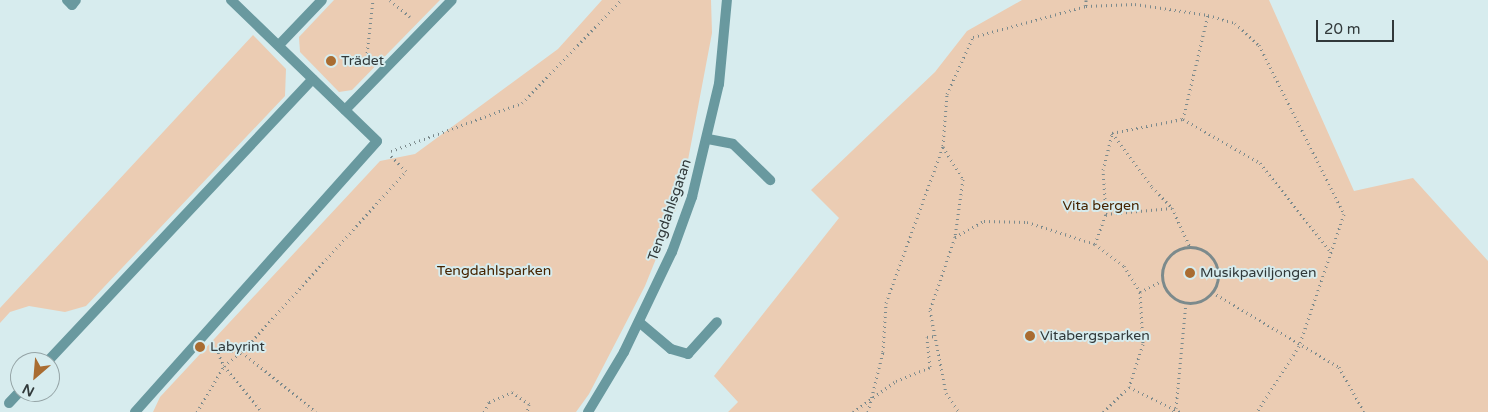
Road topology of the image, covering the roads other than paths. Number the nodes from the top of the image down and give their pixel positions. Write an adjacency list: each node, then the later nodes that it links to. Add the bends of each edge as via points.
1 (231, 0): 5 (street)
2 (322, 0): 5 (street)
3 (452, 0): 7 (street)
4 (727, 0): 8 (street, Tengdahlsgatan)
5 (279, 45): 6 (street)
6 (313, 79): 7 (street); 12 (street)
7 (345, 110): 13 (street, via 377,141)
8 (708, 139): 9 (street, via 733,144); 10 (street, Tengdahlsgatan, via 672,252)
9 (770, 180)
10 (639, 322): 11 (street, via 671,349 688,354); 14 (street, Tengdahlsgatan)
11 (717, 322)
12 (56, 352)
13 (134, 412)
14 (588, 412)

